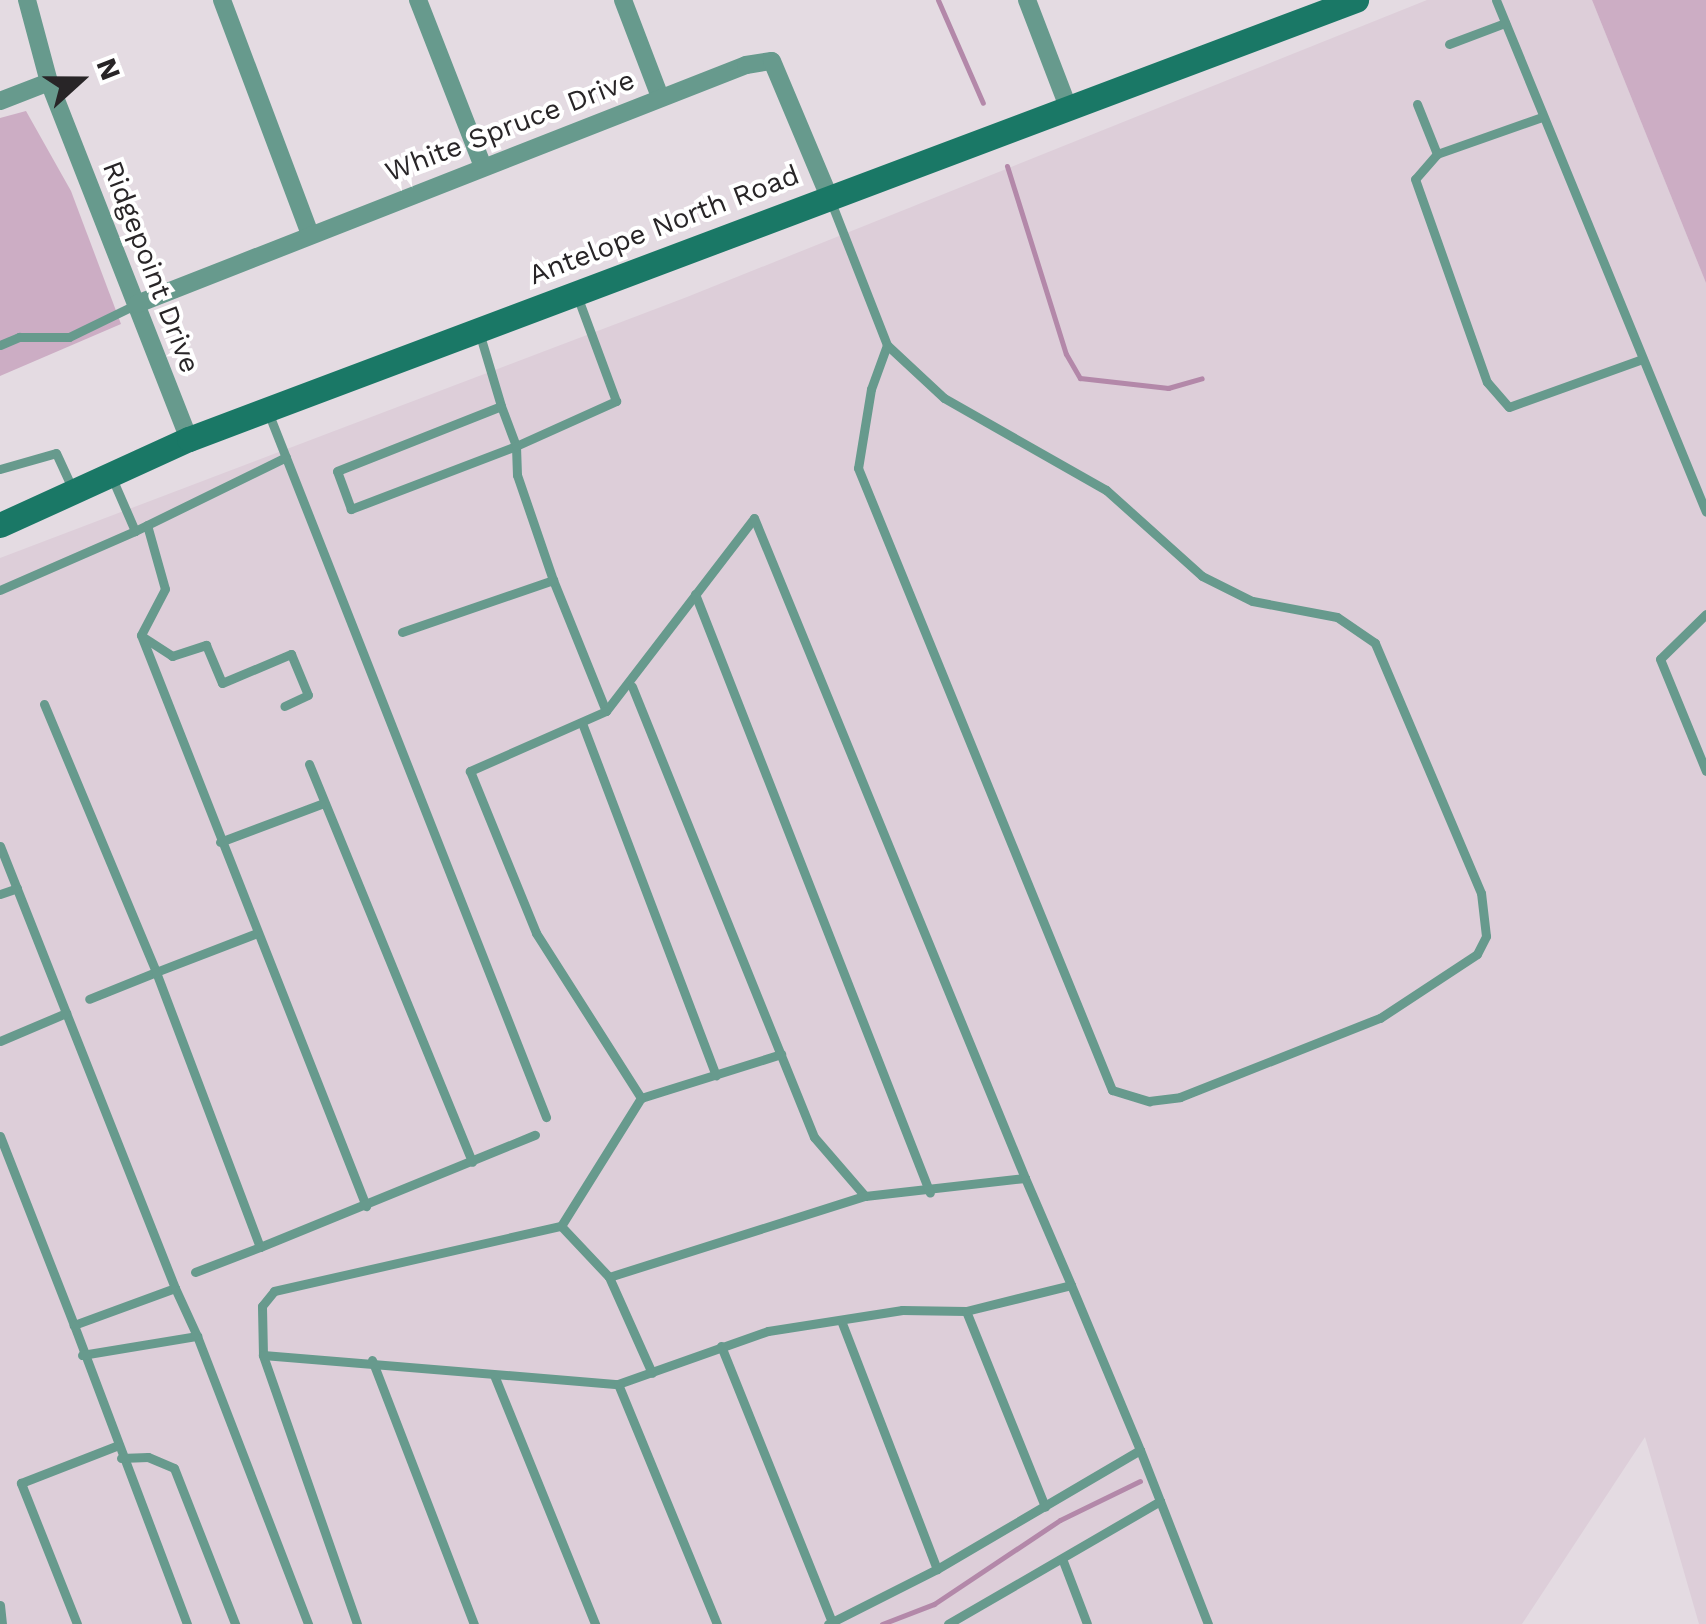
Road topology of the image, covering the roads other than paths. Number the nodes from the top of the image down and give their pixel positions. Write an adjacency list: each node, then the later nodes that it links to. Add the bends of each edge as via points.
1 (27, 0): 10 (street, Ridgepoint Drive)
2 (222, 0): 19 (street)
3 (418, 0): 17 (street)
4 (623, 0): 11 (street)
5 (1028, 0): 13 (street)
6 (1356, 0): 13 (main road, Antelope North Road)
7 (1496, 0): 8 (lane)
8 (1505, 23): 9 (lane); 15 (lane)
9 (1449, 44)
10 (49, 82): 12 (street); 21 (street, Ridgepoint Drive)
11 (660, 96): 17 (street, White Spruce Drive); 18 (street, White Spruce Drive, via 772,61)
12 (0, 101)
13 (1067, 104): 18 (main road, Antelope North Road)
14 (1418, 104): 16 (lane)
15 (1542, 117): 16 (lane); 25 (lane)
16 (1436, 154): 25 (lane, via 1415,180 1487,382 1510,406)
17 (482, 167): 19 (street, White Spruce Drive)
18 (828, 194): 20 (main road, Antelope North Road); 24 (lane)
19 (310, 234): 21 (street, White Spruce Drive)
20 (575, 291): 22 (main road, Antelope North Road); 29 (lane, via 616,401)
21 (136, 304): 23 (lane, via 68,337 19,337); 28 (street, Ridgepoint Drive)
22 (477, 328): 26 (lane); 27 (main road, Antelope North Road)
23 (0, 345)
24 (887, 345): 24 (lane, via 871,389 858,468 1112,1090 1150,1101 1180,1097 1380,1018 1477,954 1486,936 1481,893 1374,643 1337,616 1252,601 1202,576 1106,490 944,398)
25 (1642, 359): 34 (lane)
26 (502, 406): 29 (lane); 29 (lane, via 337,471 351,509)
27 (267, 409): 28 (main road, Antelope North Road); 30 (lane)
28 (188, 439): 32 (main road, Antelope North Road)
29 (516, 446): 38 (lane, via 516,475)
30 (286, 457): 36 (lane); 64 (lane)
31 (0, 469): 33 (lane, via 56,453)
32 (110, 476): 33 (main road, Antelope North Road); 37 (lane)
33 (74, 492): 35 (main road, Antelope North Road)
34 (1706, 512)
35 (0, 525)
36 (147, 525): 37 (lane); 43 (lane, via 165,589)
37 (135, 531): 39 (lane)
38 (553, 580): 42 (lane); 47 (lane)
39 (0, 590)
40 (695, 594): 44 (lane); 68 (lane, via 754,518); 69 (lane)
41 (1706, 614): 50 (lane, via 1660,659)
42 (402, 632)
43 (141, 635): 46 (lane, via 172,656 206,646 222,683 291,654 308,696); 52 (lane)
44 (632, 686): 47 (lane); 61 (lane)
45 (44, 704): 57 (lane)
46 (284, 706)
47 (606, 711): 48 (lane)
48 (582, 723): 62 (lane); 63 (lane, via 470,771 536,932)
49 (308, 764): 51 (lane)
50 (1706, 771)
51 (321, 804): 52 (lane); 67 (lane)
52 (220, 842): 56 (lane)
53 (0, 846): 54 (lane)
54 (17, 888): 55 (lane); 59 (lane)
55 (0, 894)
56 (257, 934): 57 (lane); 71 (lane)
57 (156, 972): 58 (lane); 73 (lane)
58 (89, 999)
59 (66, 1014): 60 (lane); 77 (lane)
60 (0, 1040)
61 (780, 1054): 62 (lane); 70 (lane, via 814,1137)
62 (716, 1075): 63 (lane)
63 (641, 1098): 72 (lane)
64 (546, 1117)
65 (535, 1134): 67 (lane)
66 (0, 1136): 80 (lane)
67 (472, 1162): 71 (lane)
68 (1025, 1178): 69 (lane); 76 (lane)
69 (930, 1194): 70 (lane)
70 (865, 1196): 75 (lane)
71 (366, 1206): 73 (lane)
72 (560, 1226): 75 (lane); 84 (lane, via 274,1292 262,1306)
73 (260, 1246): 74 (lane)
74 (196, 1272)
75 (609, 1277): 86 (lane)
76 (1071, 1285): 78 (lane); 90 (lane)
77 (175, 1288): 80 (lane); 81 (lane)
78 (966, 1311): 79 (lane, via 902,1310); 93 (lane)
79 (842, 1323): 82 (lane, via 768,1330); 95 (lane)
80 (74, 1325): 83 (lane)
81 (197, 1336): 83 (lane); 103 (lane)
82 (721, 1346): 86 (lane); 97 (lane)
83 (82, 1355): 89 (lane)
84 (264, 1355): 85 (lane); 104 (lane)
85 (372, 1360): 87 (lane); 105 (lane)
86 (652, 1372): 88 (lane)
87 (494, 1375): 88 (lane); 106 (lane)
88 (618, 1384): 107 (lane)
89 (116, 1446): 91 (lane); 100 (lane, via 21,1483)
90 (1140, 1450): 92 (lane); 93 (lane)
91 (120, 1458): 101 (lane); 102 (lane, via 148,1457 174,1468)
92 (1160, 1501): 94 (lane); 110 (lane)
93 (1045, 1506): 95 (lane)
94 (1063, 1561): 98 (lane); 109 (lane)
95 (938, 1569): 97 (lane)
96 (0, 1604): 99 (lane)
97 (830, 1621)
98 (961, 1621): 108 (lane)
99 (2, 1624)
100 (77, 1624)
101 (188, 1624)
102 (235, 1624)
103 (308, 1624)
104 (358, 1624)
105 (474, 1624)
106 (595, 1624)
107 (717, 1624)
108 (948, 1624)
109 (1088, 1624)
110 (1208, 1624)

